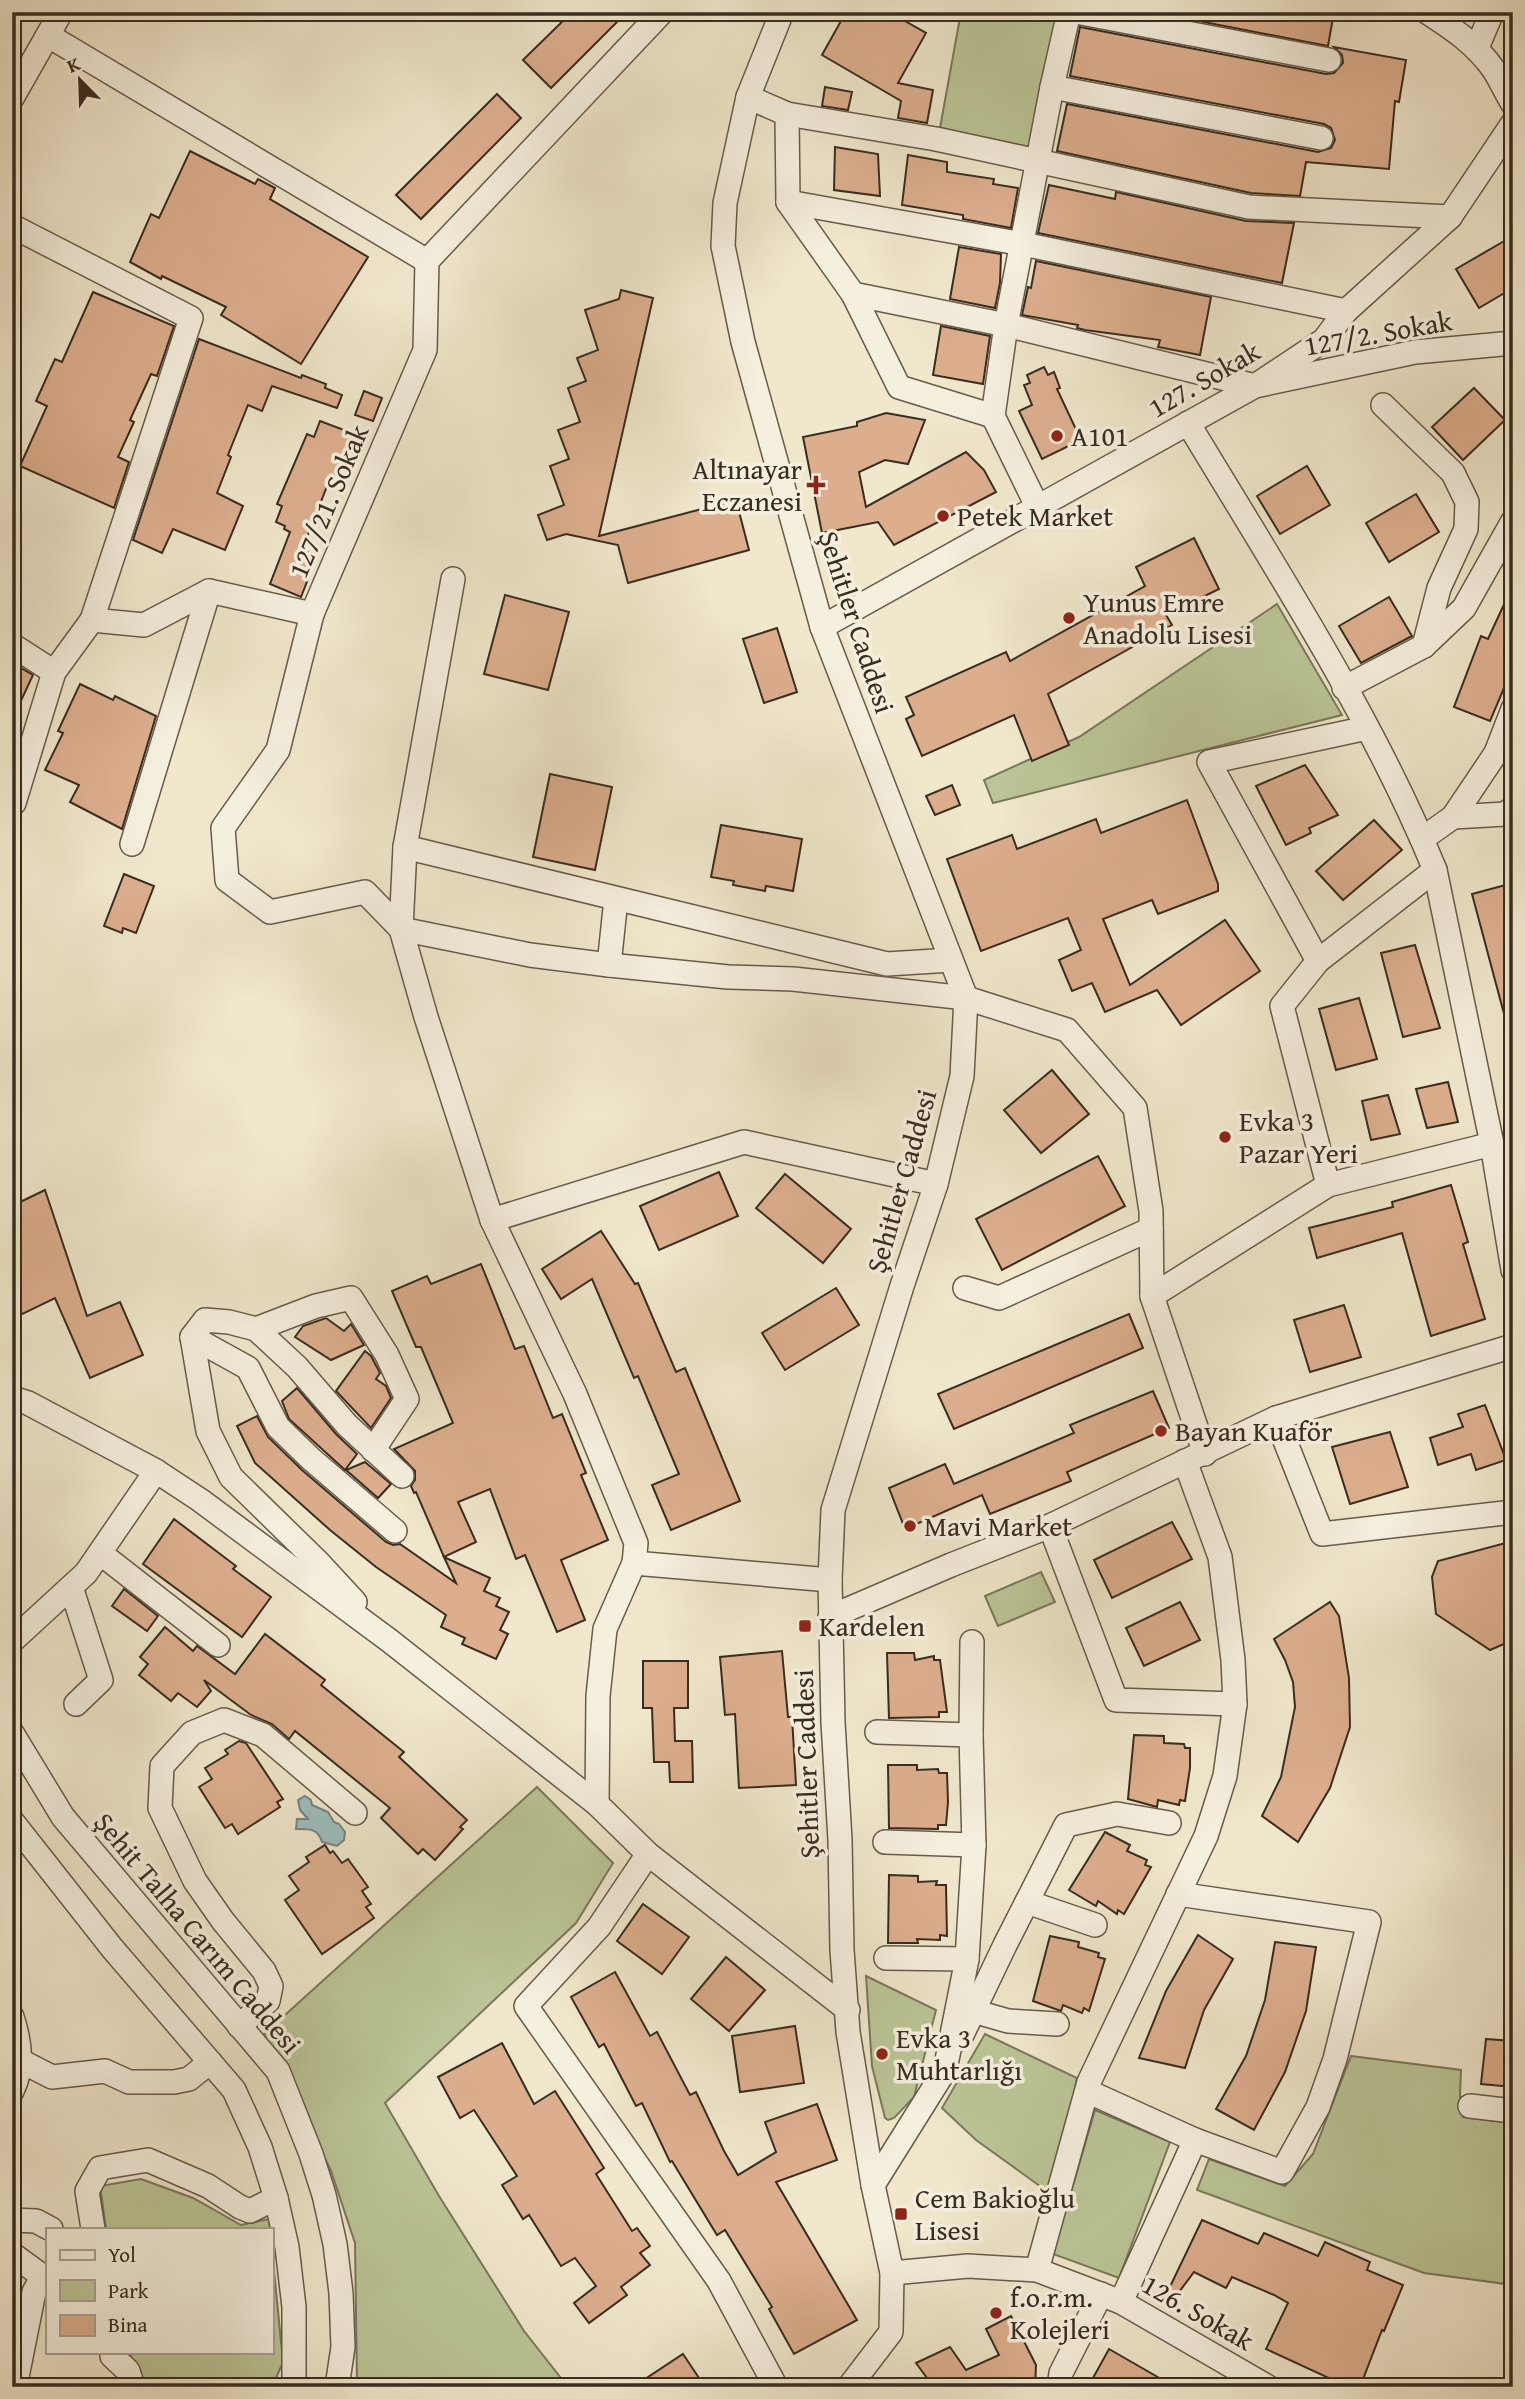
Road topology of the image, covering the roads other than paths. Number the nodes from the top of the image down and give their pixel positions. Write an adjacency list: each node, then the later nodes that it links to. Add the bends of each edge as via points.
1 (61, 12): 8 (street)
2 (662, 12): 23 (street)
3 (782, 12): 12 (street, Şehitler Caddesi)
4 (1069, 12): 11 (street)
5 (1076, 12): 10 (street)
6 (1427, 12): 9 (street)
7 (1492, 12): 9 (street)
8 (49, 36): 13 (street); 23 (street)
9 (1477, 48): 14 (street)
10 (1329, 60)
11 (1052, 87): 17 (street); 18 (street)
12 (748, 97): 15 (street); 38 (street, Şehitler Caddesi, via 725,203 723,246 743,342)
13 (12, 98)
14 (1513, 104)
15 (787, 114): 18 (street); 19 (street)
16 (1513, 123): 20 (street, 127. Sokak)
17 (1321, 138)
18 (1038, 161): 20 (street, via 1249,207); 22 (street)
19 (789, 202): 22 (street); 24 (street)
20 (1450, 218): 25 (street, 127. Sokak)
21 (12, 226): 37 (street, via 191,318)
22 (1023, 244): 25 (street); 26 (street)
23 (427, 261): 36 (street, 127/21. Sokak, via 425,350)
24 (853, 294): 26 (street); 30 (street, via 899,387)
25 (1346, 312): 28 (street, 127. Sokak, via 1324,340)
26 (1006, 325): 28 (street); 30 (street)
27 (1513, 342): 28 (street, 127/2. Sokak, via 1415,352)
28 (1255, 386): 31 (street, 127. Sokak)
29 (1383, 405): 40 (street, via 1453,473 1467,502 1466,529 1439,588)
30 (993, 416): 32 (street)
31 (1188, 423): 32 (street, 127. Sokak); 42 (street)
32 (1038, 508): 38 (street, 127. Sokak)
33 (1513, 521): 40 (street, via 1464,608)
34 (453, 579): 50 (street)
35 (209, 591): 36 (street, 127/21. Sokak); 37 (street, via 144,625); 49 (street)
36 (312, 614): 53 (street, via 278,750 223,828 227,880 270,912 365,892)
37 (92, 620): 41 (street)
38 (822, 627): 54 (street, Şehitler Caddesi)
39 (12, 645): 41 (street)
40 (1424, 646): 42 (street)
41 (54, 672): 45 (street)
42 (1344, 688): 44 (street)
43 (1513, 709): 47 (street, via 1496,753)
44 (1367, 728): 48 (street); 55 (street, via 1209,762)
45 (14, 803)
46 (1513, 808): 47 (street, via 1505,814)
47 (1453, 817): 48 (street)
48 (1422, 839): 51 (street)
49 (132, 844)
50 (405, 848): 52 (street); 53 (street)
51 (1435, 870): 55 (street); 58 (street)
52 (616, 899): 54 (street, via 887,964); 56 (street)
53 (401, 929): 56 (street, via 530,955); 61 (street)
54 (951, 960): 57 (street, Şehitler Caddesi)
55 (1318, 961): 60 (street, via 1282,1006)
56 (609, 965): 57 (street)
57 (966, 998): 59 (street, Şehitler Caddesi, via 962,1076); 62 (street, via 1067,1030 1135,1108)
58 (1492, 1144): 60 (street); 63 (street)
59 (936, 1184): 61 (street, via 744,1142); 80 (street, Şehitler Caddesi, via 833,1510)
60 (1328, 1185): 65 (street)
61 (492, 1220): 79 (street, via 575,1394 636,1543)
62 (1151, 1229): 64 (street, via 999,1298); 65 (street)
63 (1513, 1270)
64 (965, 1288)
65 (1152, 1296): 72 (street)
66 (256, 1329): 67 (street, via 205,1320); 71 (street); 71 (street, via 351,1298 387,1354 407,1399)
67 (192, 1337): 77 (street, via 248,1368 278,1427); 84 (street, via 208,1431 231,1477)
68 (1513, 1346): 70 (street)
69 (12, 1398): 73 (street)
70 (1276, 1418): 72 (street); 75 (street, via 1322,1534)
71 (373, 1450): 74 (street)
72 (1195, 1457): 76 (street); 88 (street, via 1220,1557)
73 (156, 1471): 78 (street); 84 (street)
74 (402, 1476)
75 (1513, 1512)
76 (1050, 1526): 82 (street); 88 (street, via 1116,1700)
77 (395, 1531)
78 (100, 1553): 81 (street); 86 (street)
79 (634, 1563): 80 (street); 92 (street, via 605,1629 598,1696)
80 (830, 1580): 82 (street, Şehitler Caddesi)
81 (71, 1587): 83 (street); 87 (street, via 101,1680)
82 (830, 1617): 104 (street, Şehitler Caddesi)
83 (12, 1641)
84 (390, 1641): 92 (street)
85 (972, 1642): 91 (street)
86 (218, 1645)
87 (76, 1704)
88 (1235, 1704): 99 (street, via 1225,1776 1206,1836)
89 (877, 1732): 91 (street)
90 (12, 1733): 108 (street, Şehit Talha Carım Caddesi, via 63,1817)
91 (971, 1735): 97 (street)
92 (597, 1804): 98 (street)
93 (355, 1813): 108 (street, via 262,1735 224,1720 192,1733 162,1766 160,1808 195,1881 271,1986 268,2001)
94 (12, 1821): 110 (street)
95 (1169, 1823): 100 (street, via 1118,1814 1066,1825)
96 (886, 1842): 97 (street)
97 (974, 1844): 103 (street)
98 (648, 1854): 104 (street); 131 (street, via 599,1927 526,2006 719,2281)
99 (1178, 1894): 113 (street); 116 (street, via 1369,1922 1335,2059 1318,2107 1282,2172)
100 (1027, 1902): 101 (street); 105 (street)
101 (1095, 1925)
102 (886, 1958): 103 (street)
103 (967, 1959): 111 (street)
104 (848, 2010): 117 (street, Şehitler Caddesi)
105 (973, 2011): 107 (street, via 1008,2021); 111 (street)
106 (12, 2017): 109 (street, via 20,2041)
107 (1057, 2024)
108 (239, 2026): 130 (street, Şehit Talha Carım Caddesi, via 278,2071 324,2195 341,2293 343,2347)
109 (19, 2060): 110 (street, via 52,2077 105,2071 129,2082 189,2079); 112 (street)
110 (210, 2062): 118 (street, via 234,2090 260,2147)
111 (945, 2070): 117 (street)
112 (12, 2091)
113 (1087, 2091): 116 (street); 123 (street)
114 (1470, 2106): 115 (street)
115 (1513, 2111)
116 (1195, 2140): 125 (street)
117 (873, 2185): 124 (street, Şehitler Caddesi)
118 (276, 2198): 120 (street, via 250,2211 208,2186 148,2161 100,2168 87,2191); 129 (street, via 294,2307)
119 (12, 2220): 121 (street, via 36,2221)
120 (88, 2224)
121 (49, 2228)
122 (12, 2254): 127 (street, via 38,2273 40,2281)
123 (1037, 2270): 124 (street, 126. Sokak, via 968,2266); 125 (street, 126. Sokak)
124 (892, 2273): 132 (street, Şehitler Caddesi, via 891,2332)
125 (1111, 2298): 133 (street, via 1061,2373); 134 (street, 126. Sokak)
126 (112, 2354): 128 (street, via 128,2371)
127 (12, 2383)
128 (133, 2387)
129 (294, 2387)
130 (337, 2387)
131 (776, 2387)
132 (849, 2387)
133 (1059, 2387)
134 (1268, 2387)

